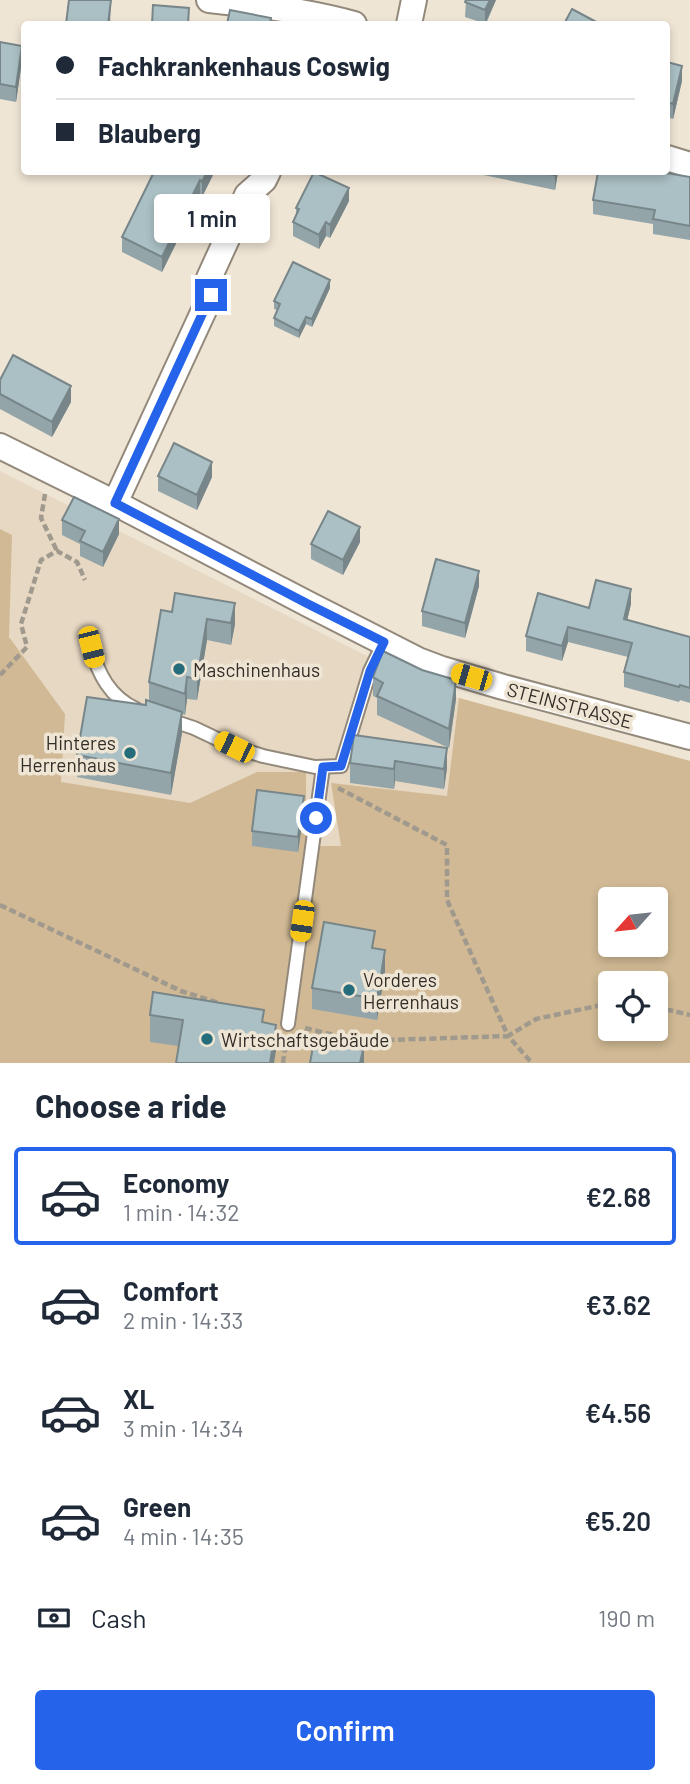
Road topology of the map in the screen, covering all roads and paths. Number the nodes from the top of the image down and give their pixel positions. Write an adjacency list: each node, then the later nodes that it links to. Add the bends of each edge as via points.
1 (209, 0): 3 (street)
2 (414, 0): 4 (street)
3 (332, 21)
4 (410, 21)
5 (670, 159): 6 (street)
6 (690, 166)
7 (266, 175): 10 (street, via 247,195 209,278 211,295)
8 (0, 446): 9 (street, STEINSTRASSE)
9 (50, 471): 10 (street, STEINSTRASSE); 11 (path, via 41,518)
10 (115, 503): 13 (street, STEINSTRASSE)
11 (57, 551): 12 (path, via 77,562); 15 (path, via 41,560 21,624 27,647)
12 (85, 580)
13 (384, 642): 16 (street, STEINSTRASSE, via 442,669); 17 (lane, via 370,671)
14 (91, 647): 18 (lane, via 103,679 124,704 234,747)
15 (0, 675)
16 (690, 737)
17 (341, 766): 18 (lane); 25 (path, via 337,788 447,845 447,900)
18 (323, 767): 24 (lane)
19 (0, 905): 20 (path, via 181,991)
20 (221, 1004)
21 (598, 1006): 25 (path, via 536,1019)
22 (668, 1010): 23 (path)
23 (690, 1015)
24 (288, 1024): 25 (path, via 359,1041)
25 (509, 1036): 26 (path)
26 (532, 1063)

